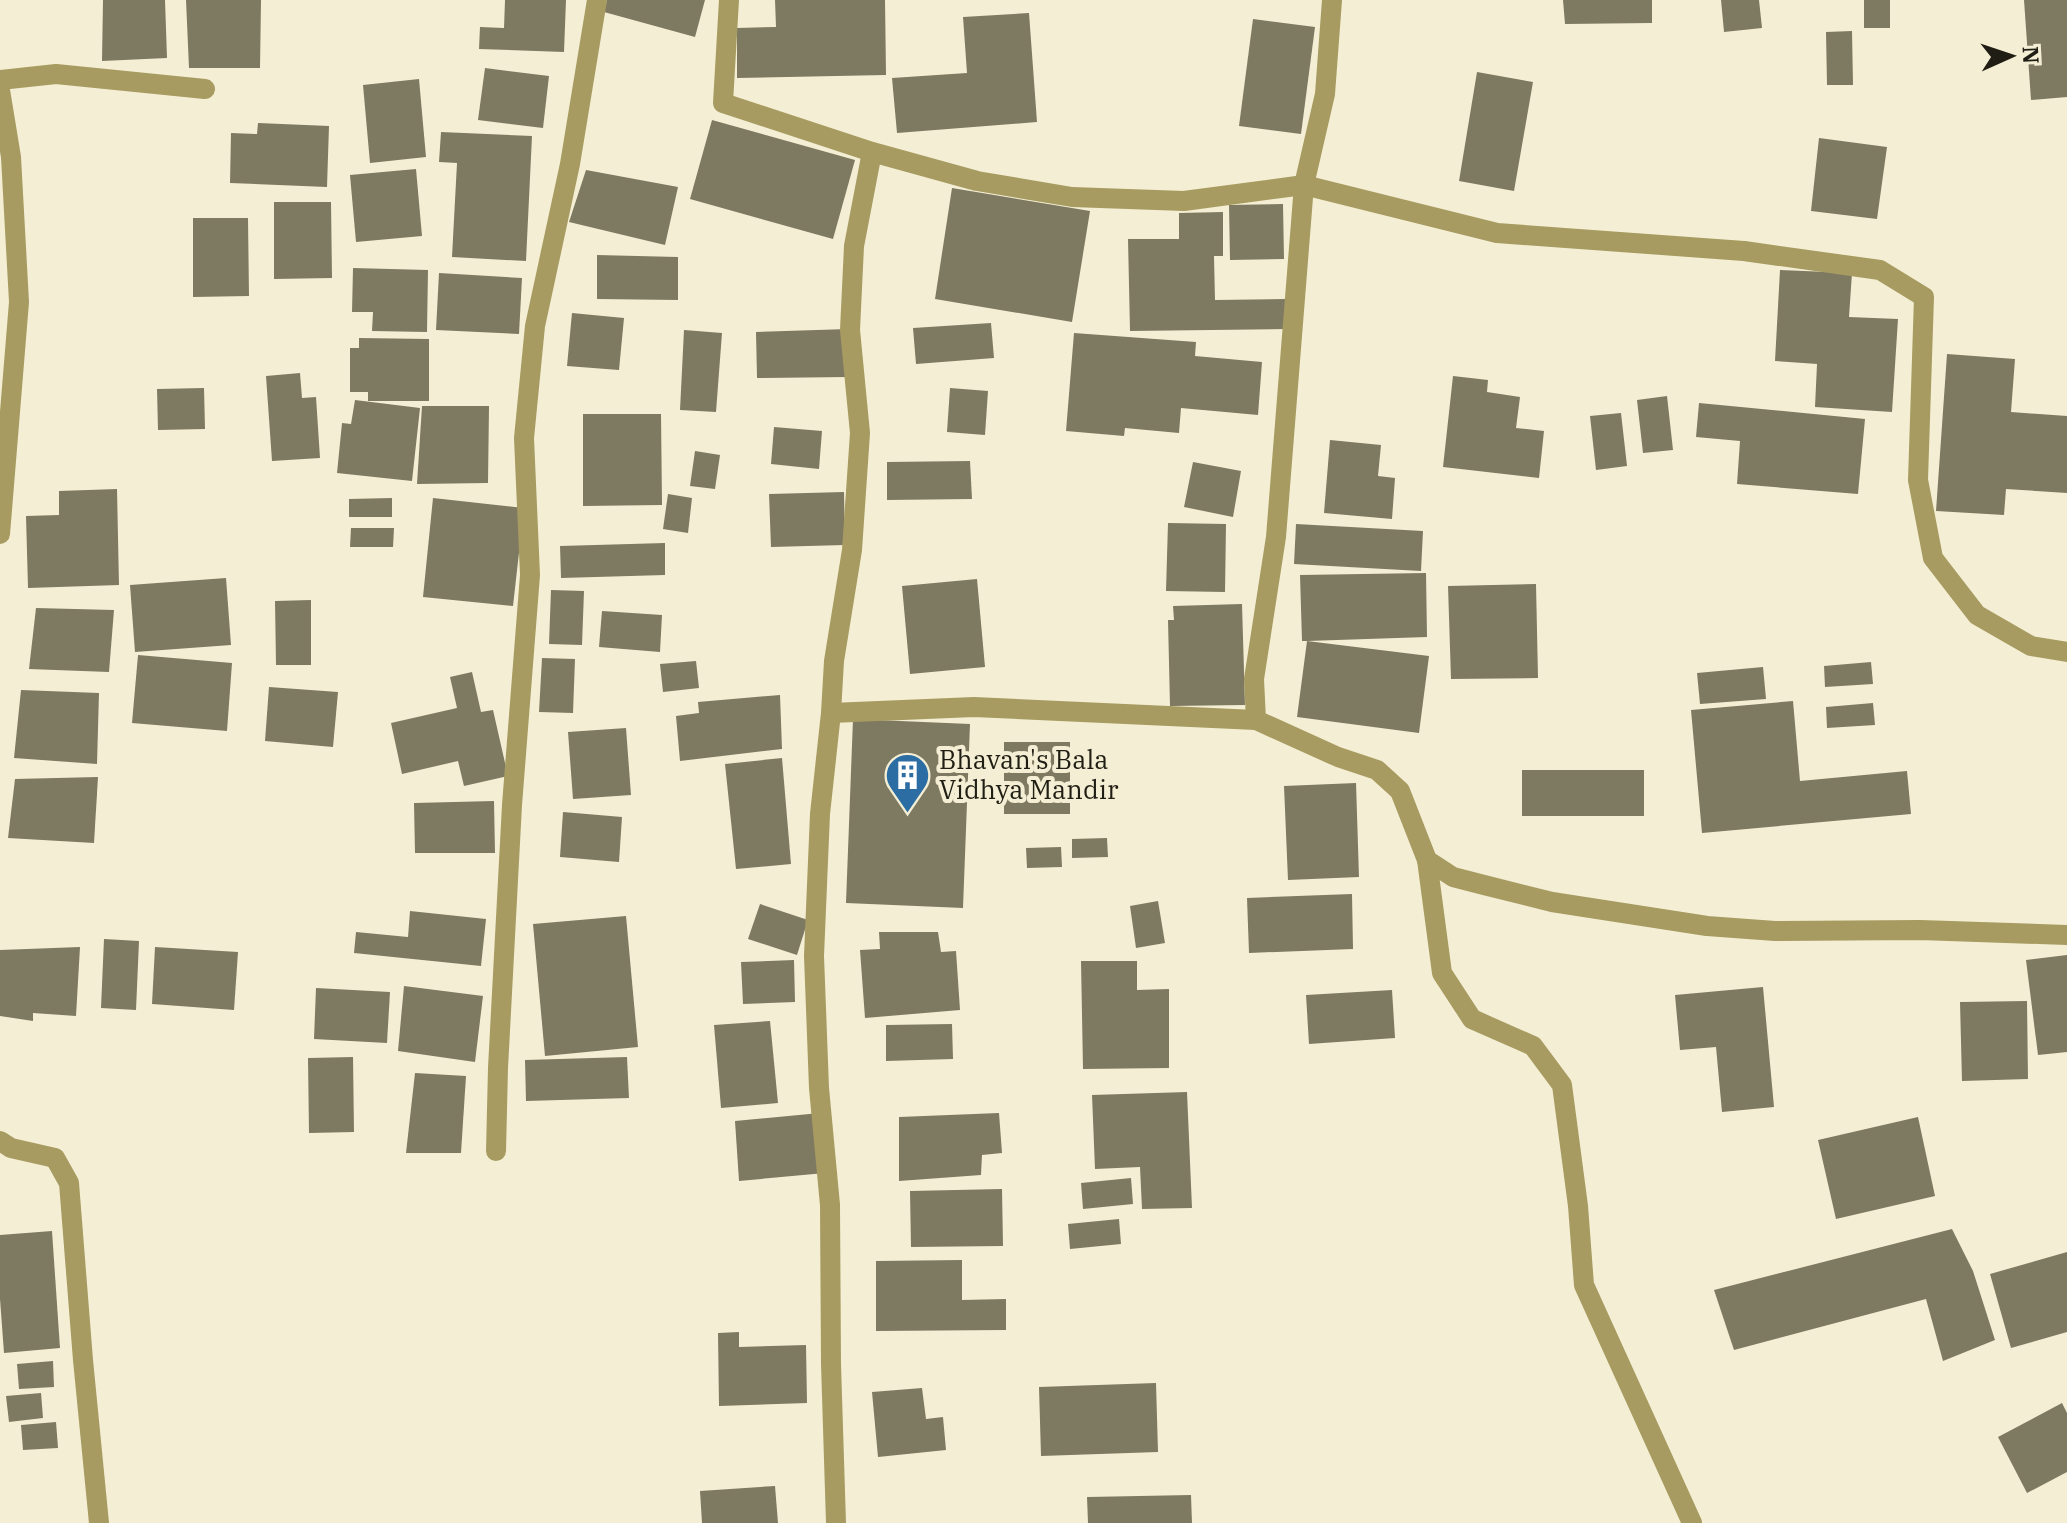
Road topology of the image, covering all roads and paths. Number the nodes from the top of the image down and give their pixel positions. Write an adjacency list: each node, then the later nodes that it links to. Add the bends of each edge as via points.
1 (597, 0): 16 (street, via 570,164 535,326 524,438 530,575 512,805)
2 (729, 0): 7 (street, via 723,103)
3 (1332, 0): 8 (street, via 1325,94)
4 (0, 80): 5 (street, via 56,74)
5 (205, 89)
6 (0, 90): 9 (street, via 11,157 19,302)
7 (872, 152): 8 (street, via 977,181 1072,197 1184,201); 11 (street, via 854,246 850,330 860,433 852,550)
8 (1304, 185): 10 (street, via 1497,233 1744,251 1880,270 1902,283 1924,297 1918,480 1933,558 1977,615 2031,646); 12 (street, via 1276,537 1254,679)
9 (0, 534)
10 (2067, 652)
11 (831, 713): 12 (street, via 974,707); 18 (street, via 814,956 830,1205)
12 (1256, 720): 13 (street, via 1377,770 1400,791)
13 (1427, 860): 14 (street, via 1453,877 1552,902 1662,921 1775,931); 19 (street, via 1442,973 1472,1019 1533,1046 1562,1085 1584,1285)
14 (2067, 935)
15 (0, 1141): 17 (street, via 55,1158 69,1183)
16 (496, 1151)
17 (99, 1523)
18 (836, 1523)
19 (1692, 1523)

